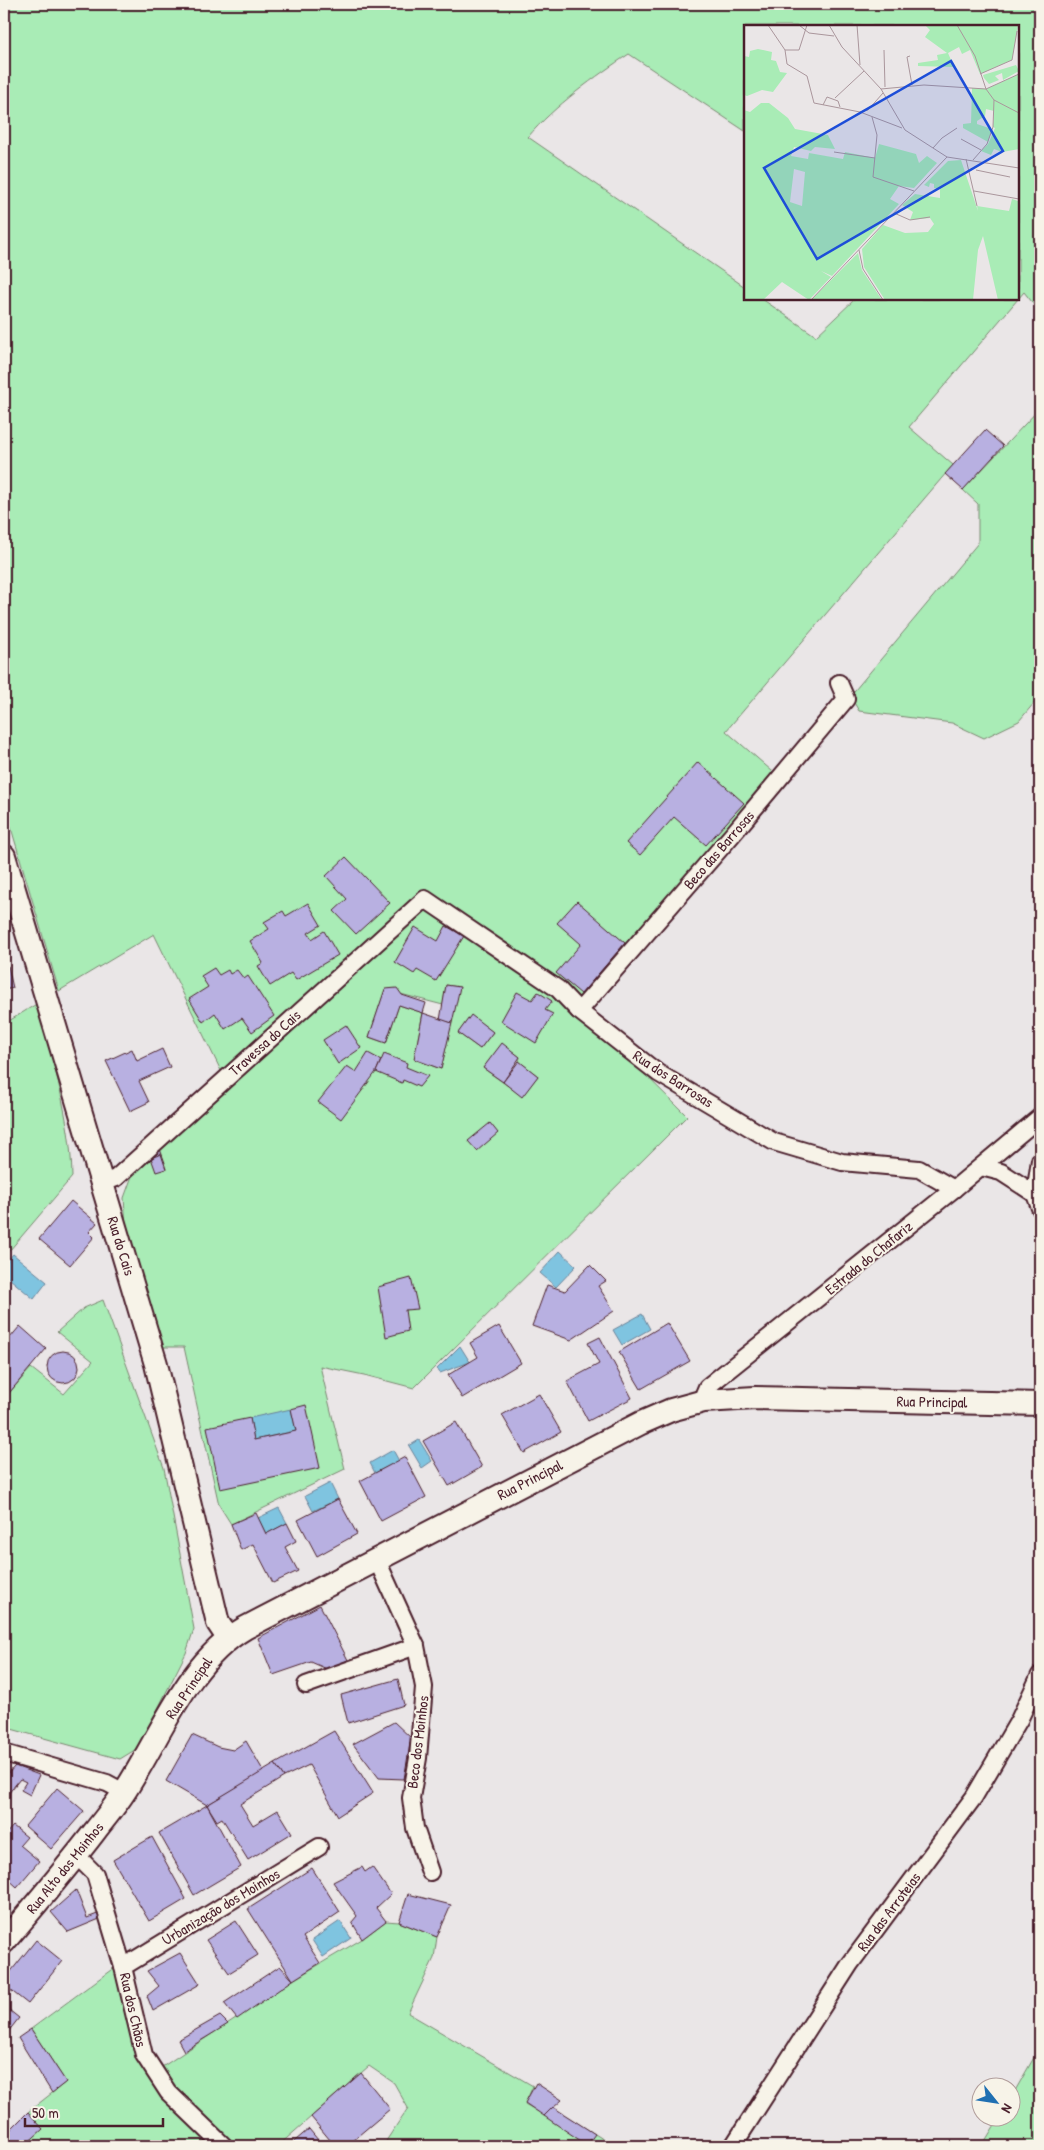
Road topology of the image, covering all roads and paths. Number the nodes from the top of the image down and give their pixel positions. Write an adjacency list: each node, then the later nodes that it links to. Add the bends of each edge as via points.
1 (839, 683): 5 (street, Beco das Barrosas, via 846,699)
2 (4, 856): 4 (street, Rua do Cais)
3 (425, 899): 5 (street, Rua dos Barrosas, via 558,989); 9 (street, Travessa do Cais, via 116,1178)
4 (10, 902): 9 (street, Rua do Cais)
5 (579, 1011): 10 (street, Rua dos Barrosas, via 658,1073 774,1142 842,1162 918,1170)
6 (1040, 1117): 8 (street, Estrada do Chafariz)
7 (1040, 1160): 11 (street)
8 (981, 1167): 10 (street, Estrada do Chafariz); 11 (street, via 1001,1172)
9 (103, 1183): 15 (street, Rua do Cais, via 156,1364 218,1623)
10 (954, 1189): 12 (street, Estrada do Chafariz, via 707,1387)
11 (1038, 1201)
12 (704, 1401): 13 (street, Rua Principal, via 755,1398); 14 (street, Rua Principal, via 641,1423)
13 (1040, 1404)
14 (376, 1558): 15 (street, Rua Principal); 16 (street, Beco dos Moinhos)
15 (228, 1638): 21 (street, Rua Principal, via 206,1659 190,1681)
16 (416, 1646): 18 (street); 24 (street, Beco dos Moinhos, via 424,1687 411,1798 415,1828)
17 (1040, 1675): 19 (street, Rua das Arroteias)
18 (306, 1685)
19 (1036, 1696): 28 (street, Rua das Arroteias, via 974,1797 850,1964)
20 (4, 1753): 21 (street, via 108,1783)
21 (124, 1792): 23 (street, Rua Alto dos Moinhos)
22 (320, 1847): 26 (street, Urbanização dos Moinhos)
23 (76, 1855): 25 (street, Rua Alto dos Moinhos); 26 (street, Rua dos Chãos, via 95,1874)
24 (430, 1872)
25 (4, 1942)
26 (123, 1967): 27 (street, Rua dos Chãos, via 144,2055 168,2092)
27 (224, 2146)
28 (734, 2146)

